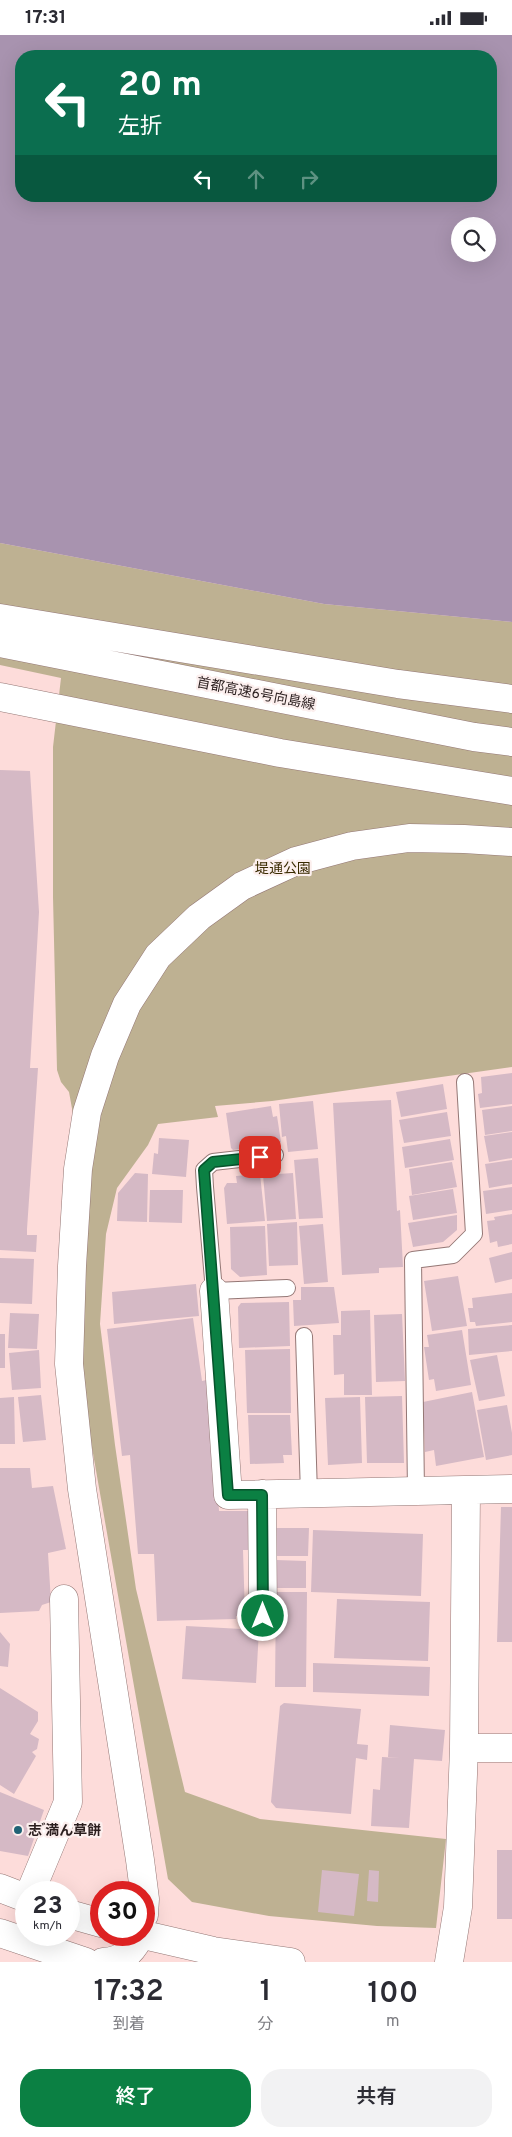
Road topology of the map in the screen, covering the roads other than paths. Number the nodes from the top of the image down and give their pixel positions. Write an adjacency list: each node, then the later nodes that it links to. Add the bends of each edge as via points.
1 (0, 618): 4 (main road, via 398,684)
2 (0, 643): 5 (main road, 首都高速6号向島線)
3 (0, 697): 6 (main road, via 280,753)
4 (512, 699)
5 (512, 742)
6 (512, 791)
7 (512, 842): 23 (main road, via 409,838 352,846 296,861 242,885 199,917 158,956 127,1003 104,1056 87,1112 78,1169 69,1364 82,1489)
8 (465, 1082): 15 (lane, via 474,1234 453,1255 414,1260)
9 (275, 1155): 11 (lane, via 213,1162 204,1170)
10 (287, 1288): 11 (lane)
11 (214, 1291): 17 (main road, via 228,1495)
12 (304, 1336): 16 (lane)
13 (512, 1489): 14 (main road)
14 (466, 1491): 15 (main road); 20 (main road)
15 (416, 1492): 16 (main road)
16 (309, 1494): 17 (main road)
17 (262, 1495): 19 (main road)
18 (64, 1599): 22 (main road, via 68,1802)
19 (263, 1616)
20 (464, 1748): 21 (main road); 32 (main road, via 458,1907)
21 (512, 1748)
22 (35, 1881)
23 (143, 1881)
24 (0, 1888): 25 (main road)
25 (15, 1894)
26 (0, 1933): 29 (main road)
27 (155, 1938): 31 (main road, via 214,1951)
28 (135, 1946): 30 (main road, via 125,1957)
29 (86, 1962)
30 (103, 1962)
31 (291, 1962)
32 (449, 1962)

